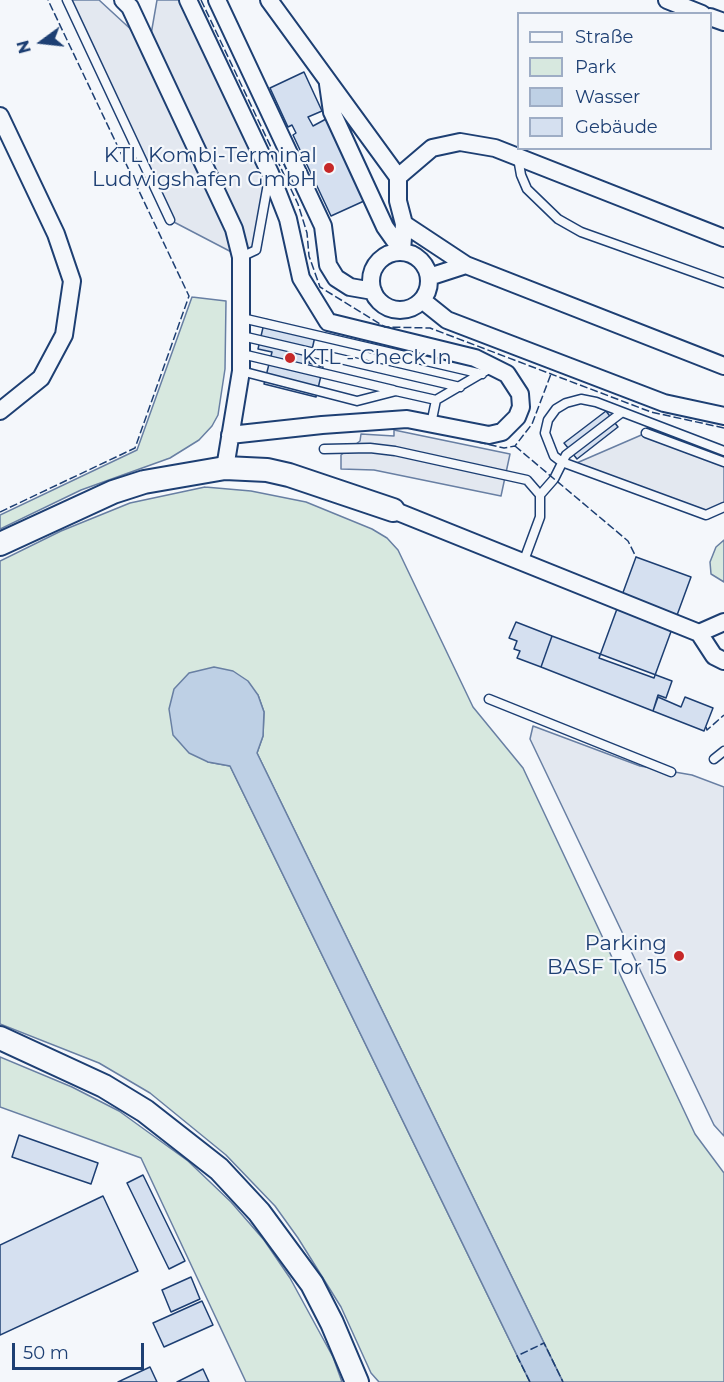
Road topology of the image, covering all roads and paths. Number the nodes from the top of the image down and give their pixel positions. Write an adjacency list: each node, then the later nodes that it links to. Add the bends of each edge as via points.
1 (67, 0): 13 (lane)
2 (123, 0): 17 (street, via 135,17 234,229)
3 (188, 0): 11 (street)
4 (217, 0): 21 (street, via 323,226 328,264 336,278 350,287)
5 (269, 0): 8 (street)
6 (667, 0): 7 (street)
7 (697, 12)
8 (328, 83): 12 (street); 16 (street, via 332,112 385,227)
9 (0, 116): 32 (street, via 56,234 72,281 64,335 41,378)
10 (518, 158): 12 (street, via 495,148 460,142 432,148); 15 (street); 20 (lane, via 527,189 558,219 581,232)
11 (270, 173): 17 (lane, via 256,250); 27 (street, via 288,219 301,278 328,322 475,358)
12 (398, 177): 14 (street, via 398,201)
13 (170, 220)
14 (404, 224): 16 (street); 18 (street)
15 (724, 238)
16 (402, 251): 19 (street, via 423,262); 21 (street, via 379,260 372,275)
17 (241, 257): 23 (street)
18 (466, 265): 19 (street); 26 (street)
19 (429, 277): 22 (street)
20 (724, 283)
21 (373, 291): 22 (street, via 386,306 395,309 405,309)
22 (422, 300): 34 (street, via 447,320 664,403)
23 (242, 318): 24 (street); 27 (lane)
24 (242, 336): 25 (street); 29 (lane)
25 (242, 354): 28 (street); 30 (lane)
26 (724, 366)
27 (488, 370): 29 (lane); 35 (street, via 507,374 520,394 521,407 510,425 489,435)
28 (241, 371): 30 (lane, via 357,400); 37 (street)
29 (460, 387): 31 (lane)
30 (396, 391): 31 (lane)
31 (436, 400): 35 (lane)
32 (0, 411)
33 (621, 413): 39 (lane); 40 (lane, via 566,454); 40 (lane, via 581,399 556,410 545,433 554,456)
34 (724, 416)
35 (431, 424): 37 (street, via 407,419)
36 (646, 433): 41 (lane)
37 (230, 435): 42 (street)
38 (324, 449): 43 (lane, via 395,451 527,480)
39 (724, 451)
40 (562, 462): 43 (lane); 44 (lane, via 706,515)
41 (724, 462)
42 (225, 468): 45 (street, via 289,475); 46 (street, via 144,482 113,492)
43 (540, 495): 47 (lane, via 540,517)
44 (724, 507)
45 (393, 510): 47 (street)
46 (0, 544)
47 (522, 564): 49 (street)
48 (724, 622): 49 (street)
49 (699, 633): 50 (street, via 714,656)
50 (724, 661)
51 (489, 699): 54 (lane)
52 (724, 750): 53 (lane)
53 (714, 759)
54 (671, 772)
55 (0, 1038): 56 (street, via 104,1086 153,1116 219,1169 259,1212 312,1284)
56 (357, 1382)

